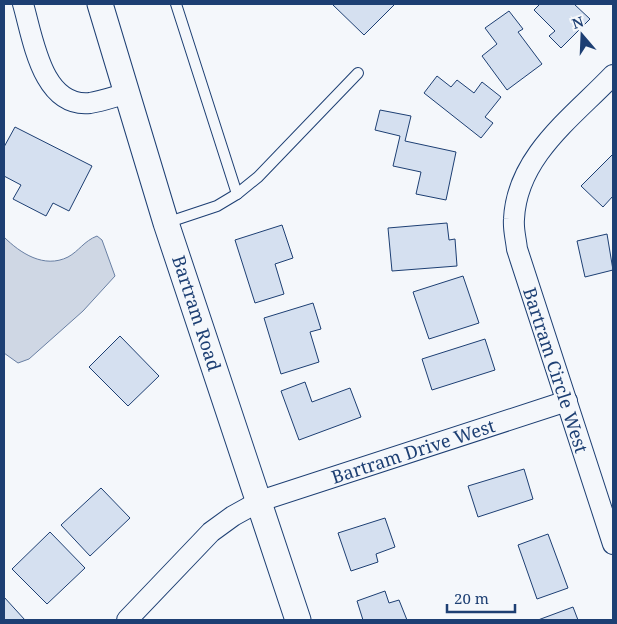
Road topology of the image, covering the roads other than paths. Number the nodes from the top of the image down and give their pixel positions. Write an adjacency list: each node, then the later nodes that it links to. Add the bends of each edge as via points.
1 (23, 4): 6 (street, via 44,74 56,91 70,101 90,103)
2 (100, 4): 6 (street, Bartram Road)
3 (176, 4): 7 (lane)
4 (358, 73): 7 (lane, via 258,177)
5 (613, 76): 9 (street, Bartram Circle West, via 538,151 525,172 514,220 517,249)
6 (128, 93): 8 (street, Bartram Road)
7 (237, 194): 8 (lane, via 217,206)
8 (166, 223): 10 (street, Bartram Road)
9 (567, 402): 10 (street, Bartram Drive West); 11 (street, Bartram Circle West)
10 (260, 502): 12 (street, Bartram Drive West, via 211,532); 13 (street, Bartram Road)
11 (613, 544)
12 (127, 620)
13 (298, 620)

